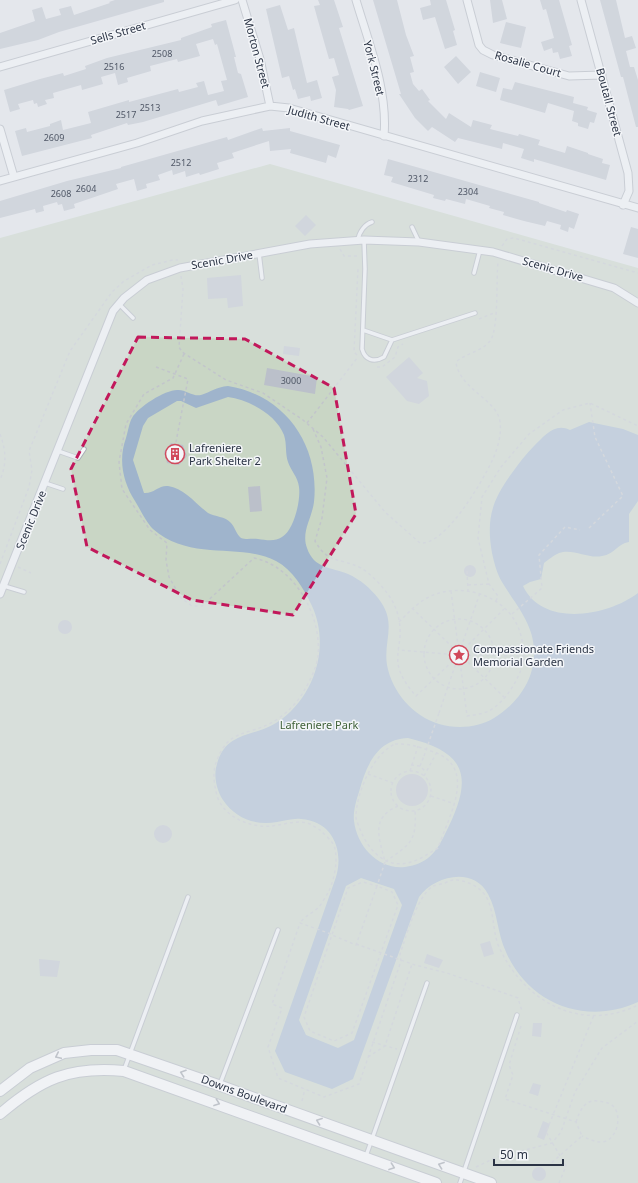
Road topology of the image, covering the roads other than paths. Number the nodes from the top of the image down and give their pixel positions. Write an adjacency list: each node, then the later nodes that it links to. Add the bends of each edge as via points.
1 (235, 0): 6 (street, Sells Street)
2 (242, 0): 8 (street, Morton Street, via 260,59)
3 (356, 0): 10 (street, York Street, via 379,80 386,121)
4 (467, 0): 7 (street, Rosalie Court, via 479,45 483,50 569,76)
5 (581, 0): 7 (street, Boutall Street)
6 (0, 67)
7 (602, 75): 13 (street, Boutall Street, via 628,173 629,192)
8 (270, 106): 10 (street, Judith Street, via 289,108); 11 (street, Judith Street, via 202,121 137,143)
9 (0, 130): 11 (street)
10 (384, 136): 13 (street, Judith Street)
11 (14, 177): 12 (street, Judith Street)
12 (0, 181)
13 (623, 204): 14 (street, Judith Street)
14 (638, 208)
15 (372, 222): 17 (lane, via 358,235)
16 (412, 227): 18 (lane)
17 (361, 240): 18 (street, Scenic Drive); 20 (street, Scenic Drive, via 310,244); 27 (lane, via 365,269)
18 (419, 242): 19 (street, Scenic Drive)
19 (480, 250): 21 (lane); 23 (street, Scenic Drive, via 585,278 614,288)
20 (259, 254): 22 (lane); 24 (street, Scenic Drive, via 180,268 147,280)
21 (474, 273)
22 (262, 278)
23 (638, 303)
24 (119, 304): 26 (lane); 30 (street, Scenic Drive, via 113,311)
25 (475, 313): 28 (lane)
26 (133, 318)
27 (362, 330): 28 (lane); 28 (lane, via 363,355 374,361 384,357)
28 (392, 340)
29 (84, 449): 30 (lane, via 78,458)
30 (58, 451): 31 (street, Scenic Drive)
31 (45, 483): 32 (lane); 33 (street, Scenic Drive)
32 (63, 489)
33 (4, 586): 34 (lane); 35 (street, Scenic Drive)
34 (24, 592)
35 (0, 594)
36 (188, 897): 40 (lane)
37 (278, 930): 42 (lane)
38 (427, 983): 45 (lane)
39 (517, 1015): 47 (lane)
40 (129, 1054): 41 (lane); 42 (street, Downs Boulevard, one-way to 40); 43 (street, Downs Boulevard, one-way to 43, via 117,1050 64,1053 30,1068)
41 (124, 1071): 44 (street, Downs Boulevard, via 98,1069 70,1072 41,1084 18,1098); 46 (street, Downs Boulevard, one-way to 46)
42 (220, 1085): 45 (street, Downs Boulevard, one-way to 42)
43 (0, 1092)
44 (0, 1114)
45 (372, 1140): 46 (lane); 47 (street, Downs Boulevard, one-way to 45)
46 (366, 1157): 48 (street, Downs Boulevard, one-way to 48)
47 (463, 1173): 49 (lane); 50 (street, Downs Boulevard)
48 (436, 1183)
49 (460, 1183)
50 (491, 1183)

